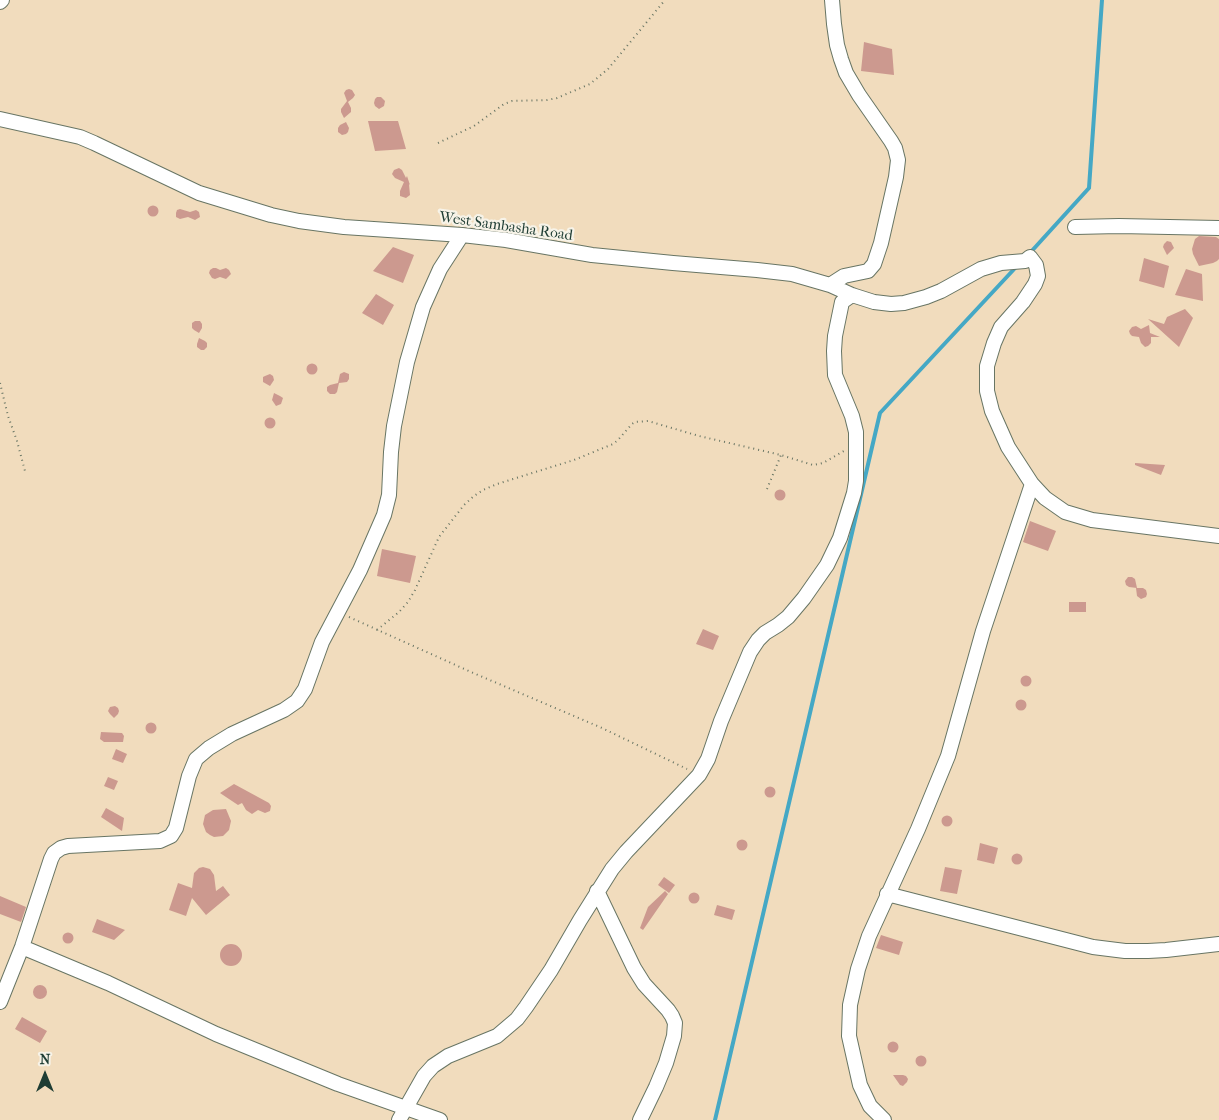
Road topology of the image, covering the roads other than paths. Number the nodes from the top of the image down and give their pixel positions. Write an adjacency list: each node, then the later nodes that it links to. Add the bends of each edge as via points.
1 (832, 0): 6 (street, via 837,45 846,73 891,141 898,160 874,264 868,270 844,276)
2 (0, 119): 5 (street, West Sambasha Road, via 80,138 199,193 271,215 344,227)
3 (1075, 227): 4 (street)
4 (1219, 228)
5 (462, 235): 6 (street, West Sambasha Road, via 592,255 792,274); 13 (street, via 440,269 423,307 407,362 394,426 389,495 384,515 360,570 322,642 305,690 284,710 232,734 196,759 176,828 170,836 160,841 68,846 54,853)
6 (830, 285): 7 (street, West Sambasha Road)
7 (852, 296): 8 (street, West Sambasha Road, via 874,302 904,303 926,297 1000,262 1025,261 1030,257 1038,276 994,343 987,366 987,391 1008,447); 10 (street, via 842,302 834,351 836,375 856,432 856,481 836,548 804,598 778,625 761,636 752,649 699,775 626,852)
8 (1032, 484): 9 (street, via 1065,512 1092,520); 11 (street, via 983,631 948,756)
9 (1219, 536)
10 (597, 891): 15 (street, via 551,970 517,1018 494,1038 436,1064 424,1076); 17 (street, via 634,968 668,1010 674,1023 674,1036 666,1063)
11 (887, 894): 12 (street, via 1093,947 1148,951); 18 (street, via 858,969 850,1005 849,1036 860,1085 870,1106)
12 (1219, 944)
13 (22, 946): 14 (street); 15 (street)
14 (0, 1002)
15 (402, 1114): 16 (street)
16 (440, 1120)
17 (640, 1120)
18 (884, 1120)

